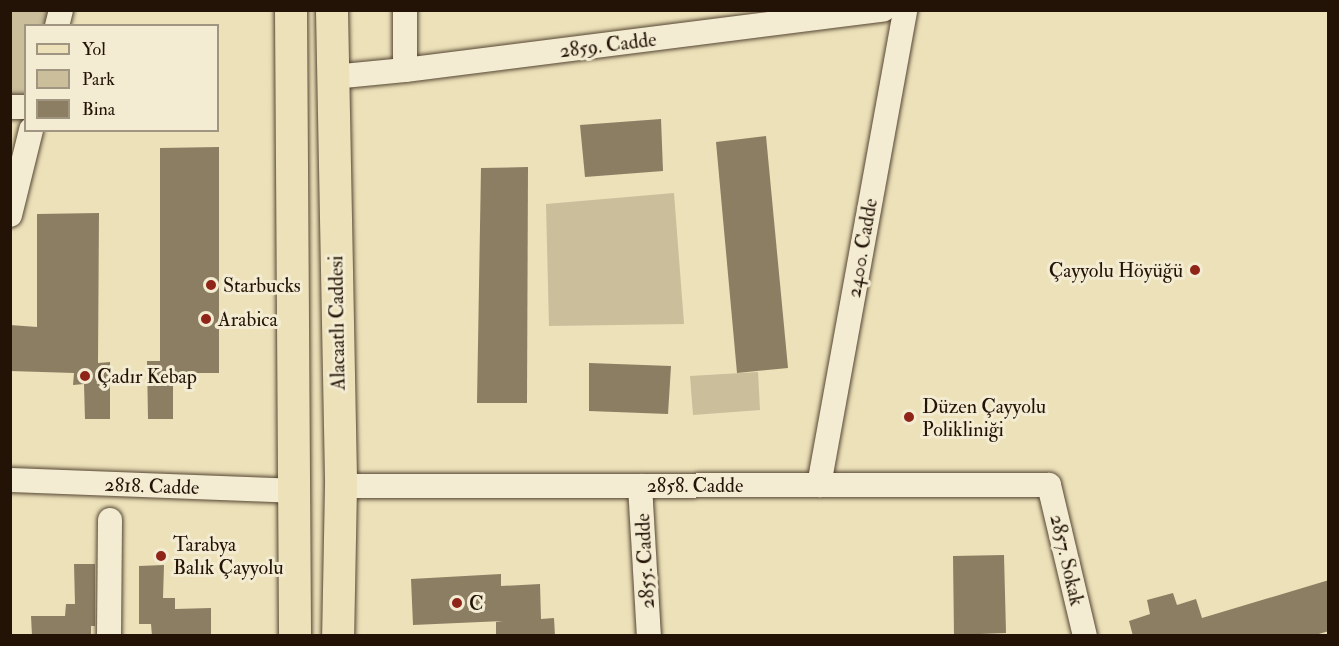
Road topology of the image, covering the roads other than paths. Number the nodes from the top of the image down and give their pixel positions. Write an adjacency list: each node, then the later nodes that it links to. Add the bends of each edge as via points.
1 (291, 10): 15 (main road)
2 (332, 10): 7 (main road, Alacaatlı Caddesi)
3 (405, 10): 6 (street)
4 (883, 10): 6 (street, 2859. Cadde)
5 (905, 10): 11 (street, 2400. Cadde)
6 (405, 70): 7 (street, 2859. Cadde)
7 (333, 77): 13 (main road, Alacaatlı Caddesi)
8 (31, 132): 9 (street)
9 (10, 215)
10 (10, 480): 15 (street, 2818. Cadde)
11 (819, 485): 12 (street, 2858. Cadde); 14 (street, 2858. Cadde)
12 (1049, 485): 21 (street, 2857. Sokak)
13 (341, 486): 14 (street, 2858. Cadde); 19 (main road, Alacaatlı Caddesi)
14 (640, 486): 20 (street, 2855. Cadde)
15 (294, 491): 18 (main road)
16 (110, 519): 17 (street)
17 (109, 636)
18 (295, 636)
19 (338, 636)
20 (649, 636)
21 (1085, 636)

